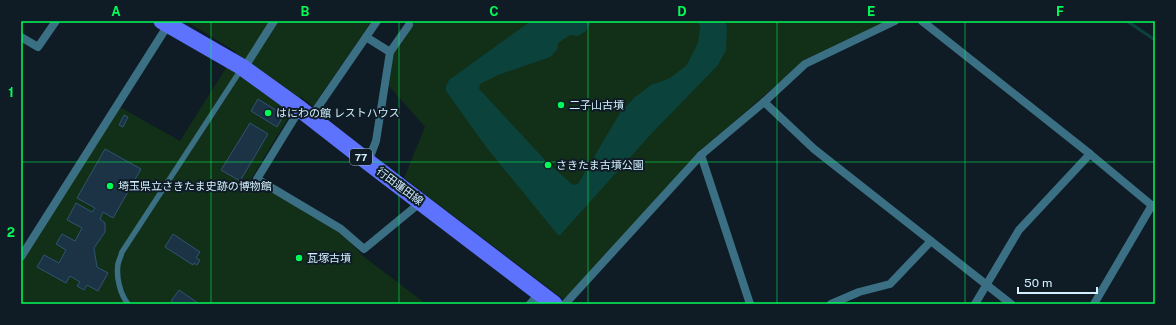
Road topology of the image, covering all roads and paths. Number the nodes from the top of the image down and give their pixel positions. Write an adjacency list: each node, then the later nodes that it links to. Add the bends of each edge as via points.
1 (56, 21): 8 (street, via 38,47)
2 (274, 21): 11 (street)
3 (377, 21): 9 (street)
4 (895, 21): 12 (street, via 805,64)
5 (922, 21): 14 (street)
6 (165, 23): 11 (main road, 行田蓮田線 / 77); 20 (street)
7 (409, 25): 10 (street)
8 (21, 37)
9 (366, 37): 10 (street); 13 (street)
10 (390, 52): 16 (street, via 376,141)
11 (245, 65): 13 (main road, 行田蓮田線 / 77); 23 (lane, via 122,252 118,265 119,284)
12 (764, 102): 15 (street); 19 (street, via 814,148)
13 (305, 113): 16 (main road, 行田蓮田線 / 77); 17 (street, via 257,179 341,229 364,249)
14 (1090, 154): 18 (street); 21 (street, via 1019,230)
15 (701, 155): 25 (street); 26 (street)
16 (368, 162): 17 (main road, 行田蓮田線 / 77)
17 (421, 202): 22 (main road, 行田蓮田線 / 77)
18 (1153, 207): 30 (street)
19 (931, 241): 21 (street); 27 (street, via 890,284 859,292)
20 (21, 257)
21 (986, 284): 28 (street); 29 (street)
22 (535, 298): 24 (main road, 行田蓮田線 / 77)
23 (128, 304)
24 (554, 304)
25 (565, 304)
26 (750, 304)
27 (831, 304)
28 (975, 304)
29 (1011, 304)
30 (1094, 304)

